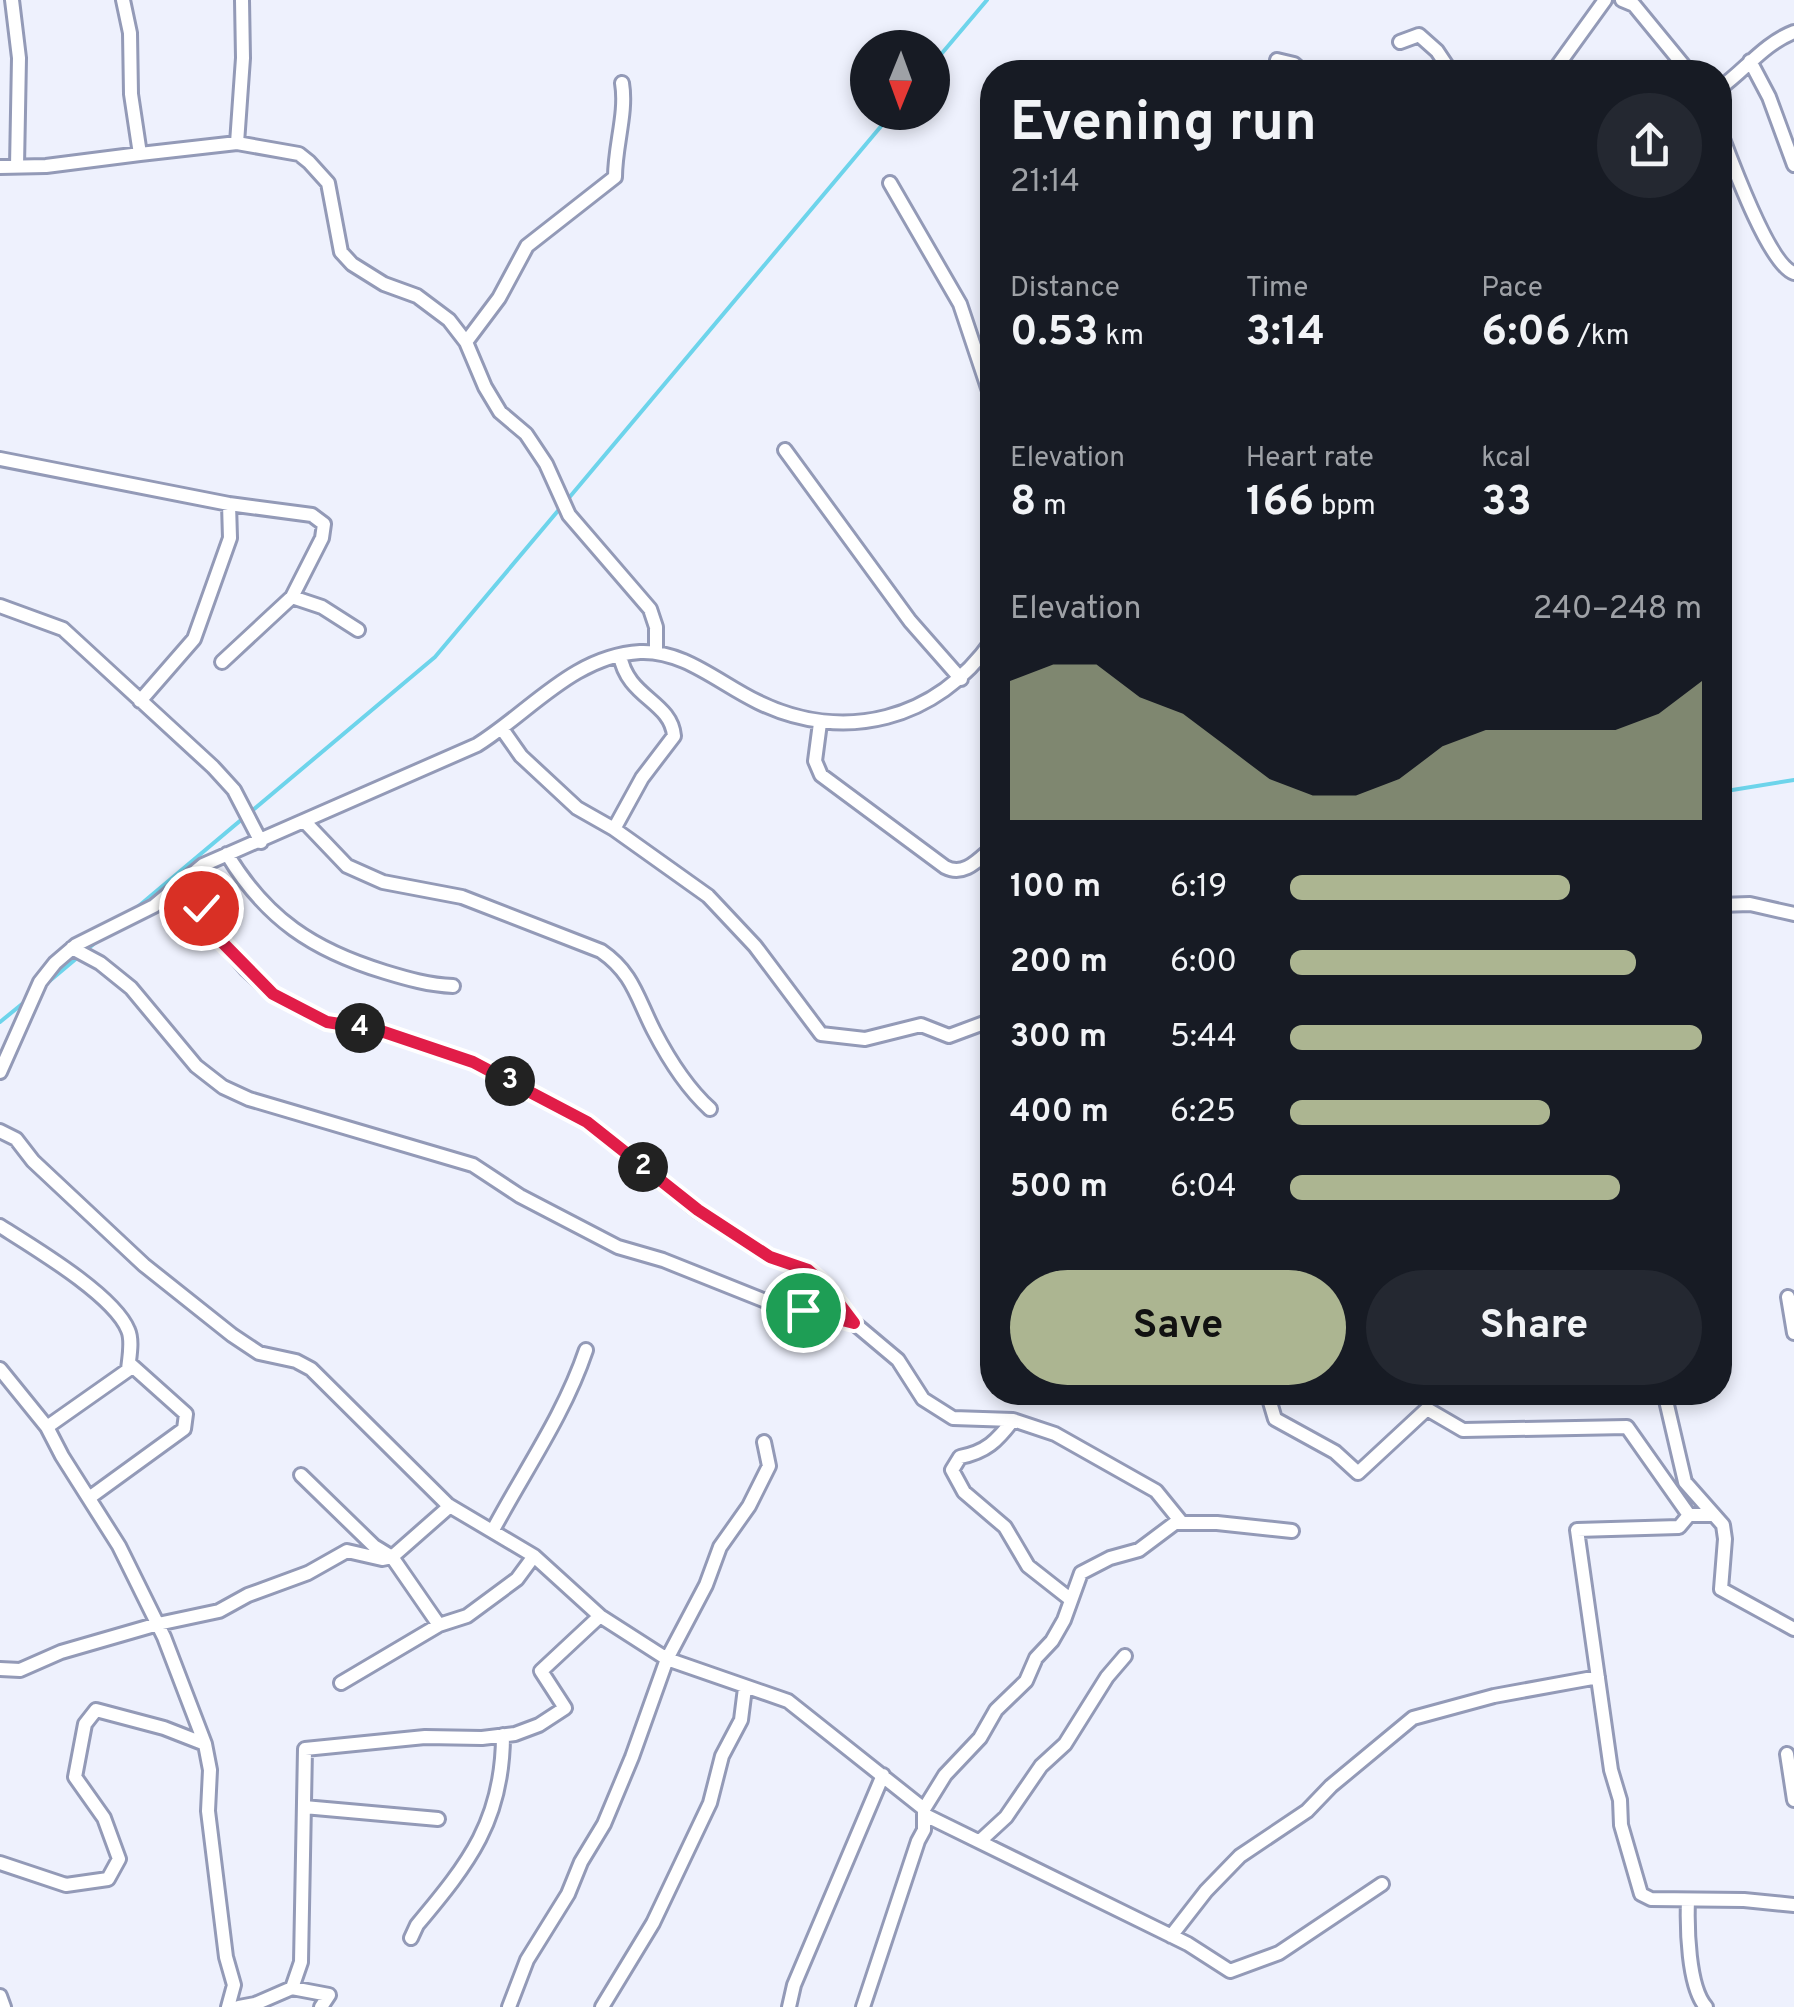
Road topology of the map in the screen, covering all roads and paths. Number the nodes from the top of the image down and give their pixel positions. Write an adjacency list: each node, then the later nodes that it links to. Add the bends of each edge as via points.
1 (12, 0): 18 (street, via 19,58)
2 (123, 0): 15 (street)
3 (242, 0): 14 (street)
4 (1605, 0): 9 (street)
5 (1622, 0): 10 (street, via 1634,5)
6 (1794, 32): 11 (street)
7 (1400, 42): 8 (street, via 1419,35)
8 (1444, 60)
9 (1562, 60)
10 (1680, 60)
11 (1750, 61): 12 (street); 17 (street)
12 (1732, 77)
13 (622, 83): 22 (street, via 626,102 614,177 526,246)
14 (237, 143): 15 (street); 22 (street, via 309,162 328,183 341,252 384,284 417,296)
15 (140, 154): 18 (street)
16 (1732, 161): 21 (street, via 1782,267)
17 (1794, 165)
18 (17, 166): 19 (street)
19 (0, 167)
20 (890, 183): 23 (street, via 960,304)
21 (1794, 274)
22 (466, 342): 30 (street, via 484,387 546,464 569,515 650,610)
23 (980, 364)
24 (785, 450): 34 (street, via 910,621)
25 (0, 458): 26 (street)
26 (229, 504): 27 (street, via 312,515 324,524); 35 (street, via 230,538 194,639)
27 (292, 597): 29 (street); 33 (street)
28 (0, 606): 35 (street, via 62,629)
29 (358, 630)
30 (656, 653): 31 (street); 36 (street, via 758,702)
31 (620, 655): 37 (street, via 571,674); 39 (street, via 624,674 668,715 674,736)
32 (980, 656): 34 (street)
33 (222, 662)
34 (961, 679): 36 (street, via 898,714)
35 (140, 700): 40 (street, via 234,790)
36 (820, 723): 42 (street, via 820,775 951,871)
37 (502, 729): 38 (street); 39 (street, via 577,808)
38 (306, 822): 40 (street); 50 (street, via 347,866 383,882 462,897 616,962 655,1033)
39 (614, 829): 48 (street, via 708,896 821,1034 865,1039 921,1025 949,1036)
40 (262, 842): 41 (street)
41 (227, 854): 43 (street); 47 (street, via 250,891 327,952)
42 (980, 858)
43 (178, 886): 46 (street, via 154,906); 54 (street, via 273,994 327,1022 378,1030 473,1062 587,1122 698,1210 770,1257 808,1270)
44 (1732, 905): 45 (street)
45 (1794, 914)
46 (72, 948): 49 (street, via 40,982); 54 (street, via 131,988 196,1066 223,1087 473,1165 618,1247 763,1300)
47 (453, 986)
48 (980, 1024)
49 (0, 1072)
50 (710, 1109)
51 (0, 1130): 66 (street, via 144,1265 218,1323 259,1353 311,1369)
52 (0, 1226): 57 (street, via 113,1310 129,1332)
53 (1788, 1296): 55 (street)
54 (854, 1323): 61 (street, via 898,1360 923,1399 953,1418)
55 (1794, 1333)
56 (586, 1350): 70 (street, via 542,1447)
57 (129, 1363): 62 (street); 65 (street, via 186,1414 184,1429)
58 (0, 1369): 62 (street)
59 (1271, 1405): 67 (street, via 1275,1419 1335,1452 1358,1473 1427,1409 1463,1430 1627,1427)
60 (1667, 1405): 68 (street, via 1684,1482)
61 (1013, 1420): 69 (street, via 1055,1434 1156,1491); 74 (street, via 1000,1438 960,1457 952,1470 964,1492 1005,1527 1028,1566)
62 (47, 1426): 65 (street)
63 (764, 1442): 80 (street, via 769,1466 720,1547)
64 (302, 1475): 73 (street)
65 (89, 1498): 76 (street)
66 (450, 1506): 70 (street); 73 (street)
67 (1689, 1514): 68 (street); 82 (street, via 1679,1527 1577,1530)
68 (1713, 1515): 78 (street, via 1726,1539 1721,1590)
69 (1182, 1523): 71 (street); 74 (street, via 1081,1574)
70 (493, 1530): 72 (street)
71 (1292, 1531)
72 (534, 1556): 75 (street); 77 (street, via 489,1601)
73 (392, 1557): 76 (street, via 347,1551 219,1611); 77 (street)
74 (1070, 1599): 91 (street, via 1026,1681 945,1775)
75 (600, 1616): 80 (street); 85 (street, via 541,1672 564,1708 540,1725)
76 (158, 1624): 81 (street, via 20,1670); 86 (street)
77 (440, 1626): 83 (street)
78 (1794, 1630)
79 (1125, 1656): 93 (street, via 1065,1744)
80 (667, 1659): 84 (street); 106 (street, via 604,1824 527,1960)
81 (0, 1669)
82 (1598, 1677): 96 (street, via 1621,1824 1641,1894); 98 (street, via 1413,1718 1307,1811 1240,1856)
83 (341, 1683)
84 (746, 1688): 88 (street, via 788,1701); 107 (street, via 742,1720 722,1756 710,1802 653,1923)
85 (503, 1736): 90 (street, via 304,1748); 99 (street, via 503,1773 478,1846)
86 (205, 1744): 94 (street, via 96,1710 84,1724 75,1777 104,1818 118,1859 108,1879 66,1885); 103 (street, via 208,1811 234,1985)
87 (1788, 1754): 89 (street)
88 (883, 1775): 91 (street); 108 (street)
89 (1794, 1800)
90 (304, 1807): 92 (street); 100 (street, via 301,1962)
91 (924, 1812): 93 (street); 109 (street, via 924,1830)
92 (438, 1820)
93 (980, 1841): 98 (street)
94 (0, 1863)
95 (1382, 1884): 98 (street, via 1279,1953 1230,1971)
96 (1688, 1900): 97 (street); 110 (street, via 1692,1962)
97 (1794, 1905)
98 (1172, 1936)
99 (411, 1938)
100 (292, 1988): 104 (street); 105 (street, via 329,1995)
101 (0, 1996): 102 (street)
102 (4, 2007)
103 (228, 2007)
104 (239, 2007)
105 (321, 2007)
106 (509, 2007)
107 (602, 2007)
108 (789, 2007)
109 (863, 2007)
110 (1706, 2007)

